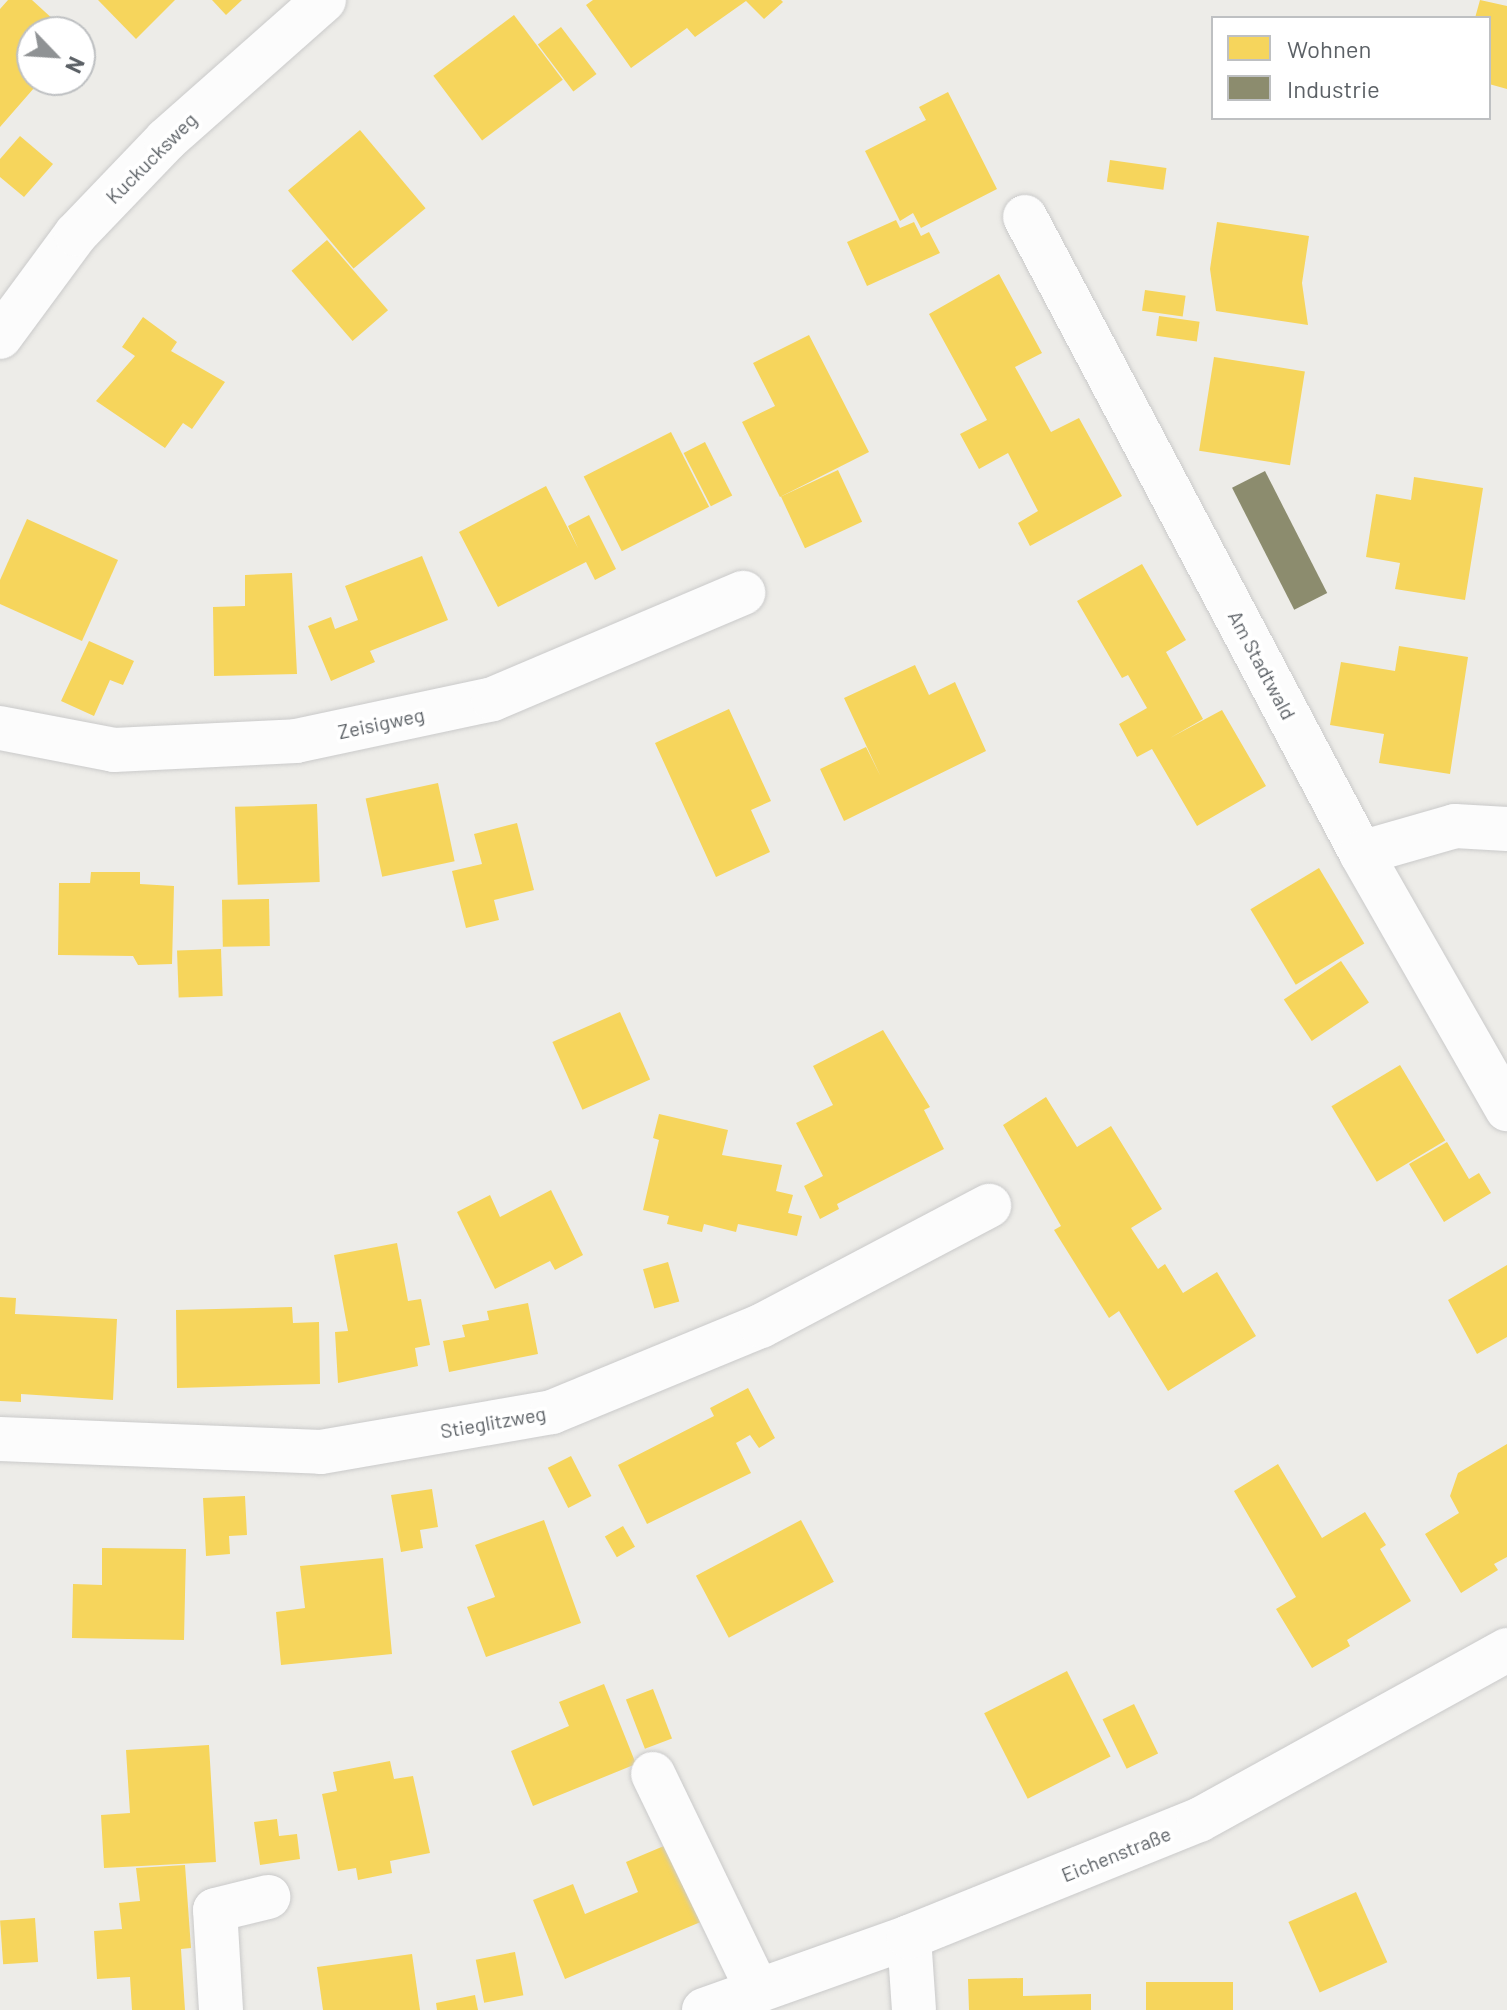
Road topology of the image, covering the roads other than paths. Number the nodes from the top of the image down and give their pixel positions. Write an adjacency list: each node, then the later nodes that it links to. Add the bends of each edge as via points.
1 (324, 0): 3 (street, Kuckucksweg, via 166,140 76,234)
2 (1025, 217): 7 (street, Am Stadtwald)
3 (0, 337)
4 (743, 593): 5 (street, Zeisigweg, via 493,699 296,741 114,750)
5 (0, 728)
6 (1507, 829): 7 (street, via 1455,826)
7 (1361, 853): 8 (street, Am Stadtwald)
8 (1507, 1109)
9 (989, 1206): 10 (street, Stieglitzweg, via 761,1326 552,1412 321,1452)
10 (0, 1439)
11 (1507, 1650): 14 (street, Eichenstraße, via 1199,1820)
12 (653, 1774): 15 (street)
13 (268, 1897): 16 (street, via 215,1910)
14 (909, 1937): 15 (street, Eichenstraße); 18 (street)
15 (758, 1991): 17 (street, Eichenstraße)
16 (221, 2010)
17 (704, 2010)
18 (914, 2010)

